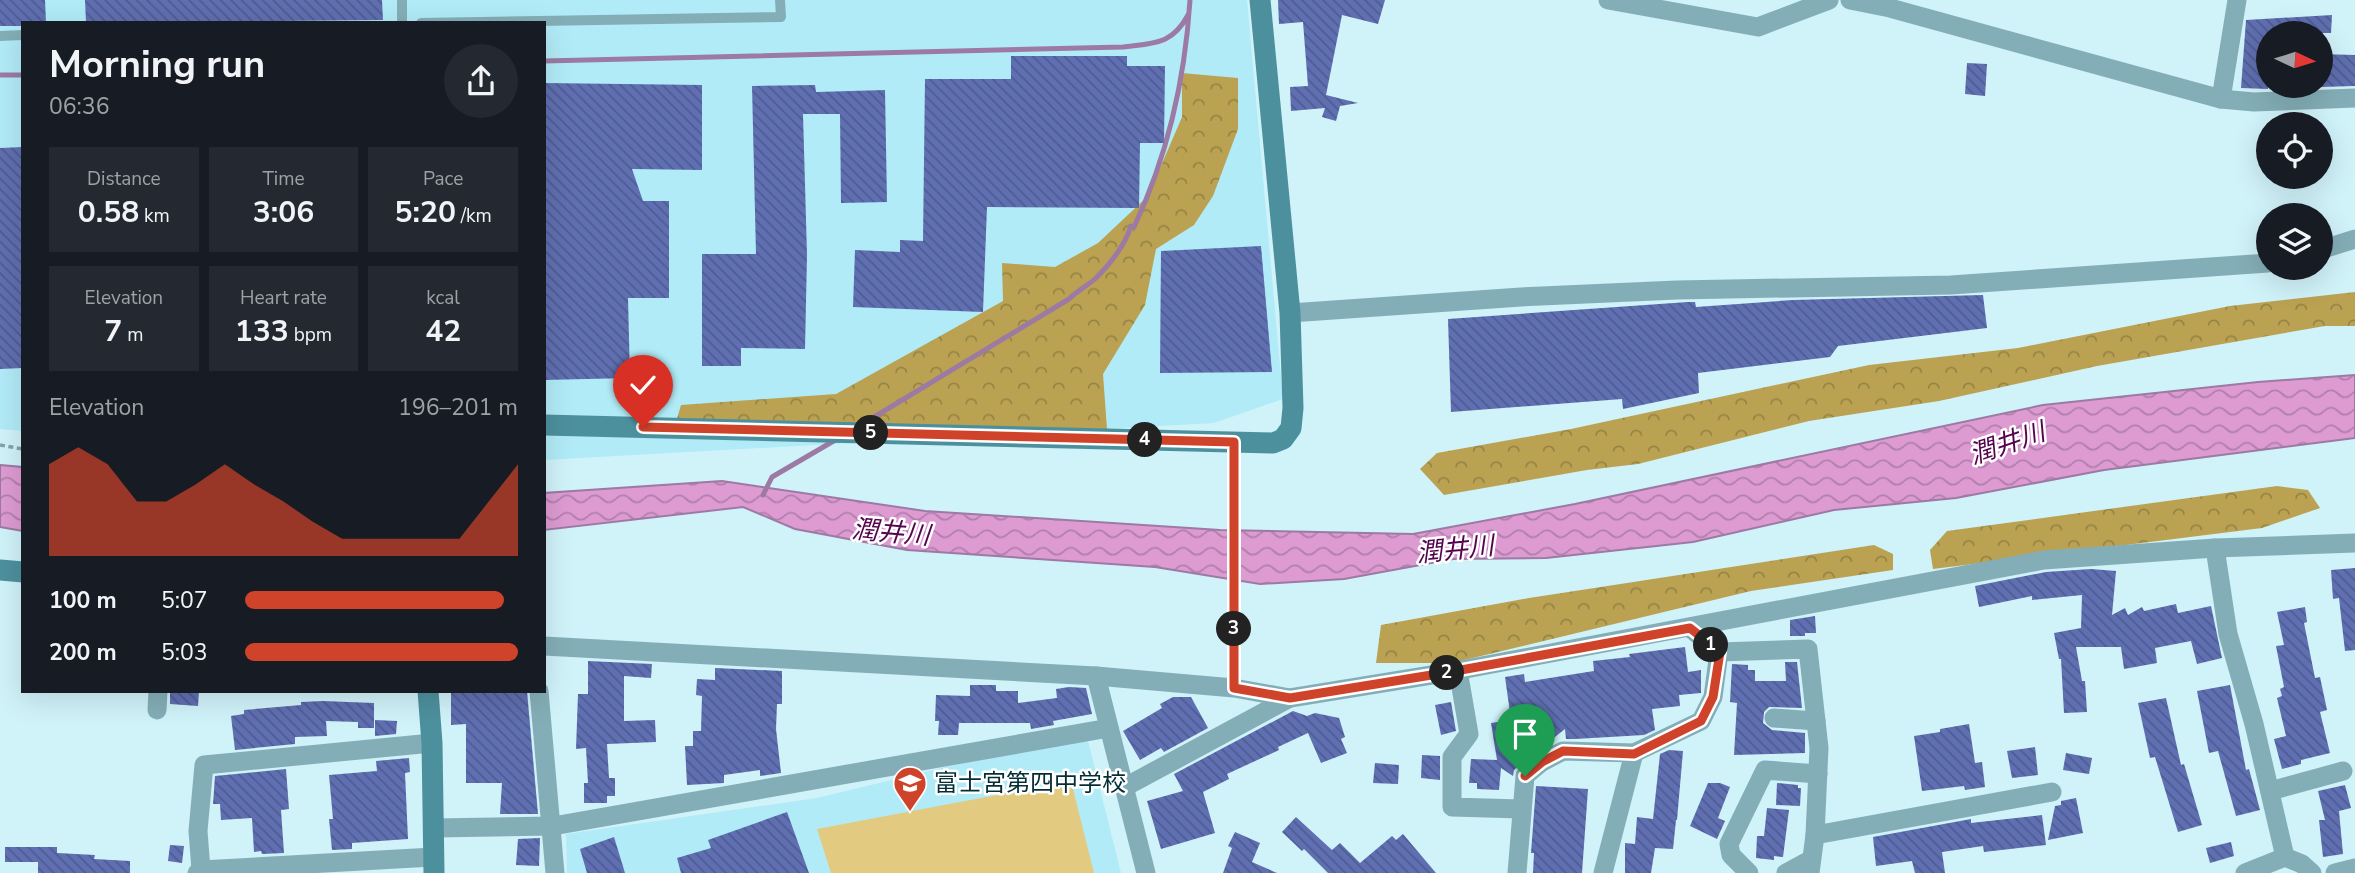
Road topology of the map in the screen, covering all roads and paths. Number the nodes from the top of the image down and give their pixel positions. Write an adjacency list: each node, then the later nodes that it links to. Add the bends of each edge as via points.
1 (402, 0): 8 (lane)
2 (780, 0): 9 (lane, via 781,17)
3 (1260, 0): 17 (street)
4 (1608, 0): 5 (street, via 1758,27)
5 (1829, 0)
6 (1850, 0): 13 (street)
7 (2237, 0): 13 (street)
8 (402, 21)
9 (541, 21)
10 (21, 35): 11 (lane)
11 (0, 36)
12 (2355, 98): 13 (street)
13 (2221, 99)
14 (2355, 239): 15 (street)
15 (2333, 246)
16 (2256, 264): 17 (street, via 1951,285 1676,290)
17 (1290, 313): 19 (street, via 1291,428 1273,443)
18 (546, 425): 19 (street)
19 (1234, 442): 31 (path)
20 (0, 445): 21 (path)
21 (21, 449)
22 (2355, 543): 23 (street)
23 (2215, 548): 26 (street, via 2043,560); 43 (street, via 2228,634)
24 (0, 570): 25 (street)
25 (21, 572)
26 (1690, 628): 28 (street); 29 (street)
27 (546, 646): 30 (street)
28 (1720, 652): 36 (street, via 1808,649); 39 (street, via 1713,697 1701,721)
29 (1458, 670): 34 (street); 45 (street, via 1469,734 1452,757 1452,807)
30 (1096, 676): 31 (street); 37 (street)
31 (1234, 688): 34 (street)
32 (428, 693): 38 (street)
33 (539, 693): 46 (street)
34 (1290, 698): 42 (street)
35 (1774, 718): 36 (street)
36 (1816, 720): 41 (street)
37 (1110, 728): 42 (street); 46 (street)
38 (432, 743): 47 (street); 53 (street, via 204,765 198,831)
39 (1634, 754): 45 (street, via 1563,751 1525,776); 57 (street)
40 (2343, 771): 43 (street)
41 (1818, 774): 48 (street); 58 (street, via 1765,770 1729,844 1731,855)
42 (1125, 787): 55 (street)
43 (2270, 791): 49 (street)
44 (2052, 792): 48 (street)
45 (1521, 809): 56 (street)
46 (553, 826): 47 (street); 54 (street)
47 (434, 828): 50 (street)
48 (1815, 835): 51 (street)
49 (2285, 857): 60 (street); 61 (street)
50 (434, 865): 53 (street)
51 (1810, 867): 59 (street)
52 (2355, 868): 62 (street)
53 (200, 872)
54 (555, 873)
55 (1146, 873)
56 (1517, 873)
57 (1603, 873)
58 (1749, 873)
59 (1786, 873)
60 (2245, 873)
61 (2312, 873)
62 (2335, 873)

